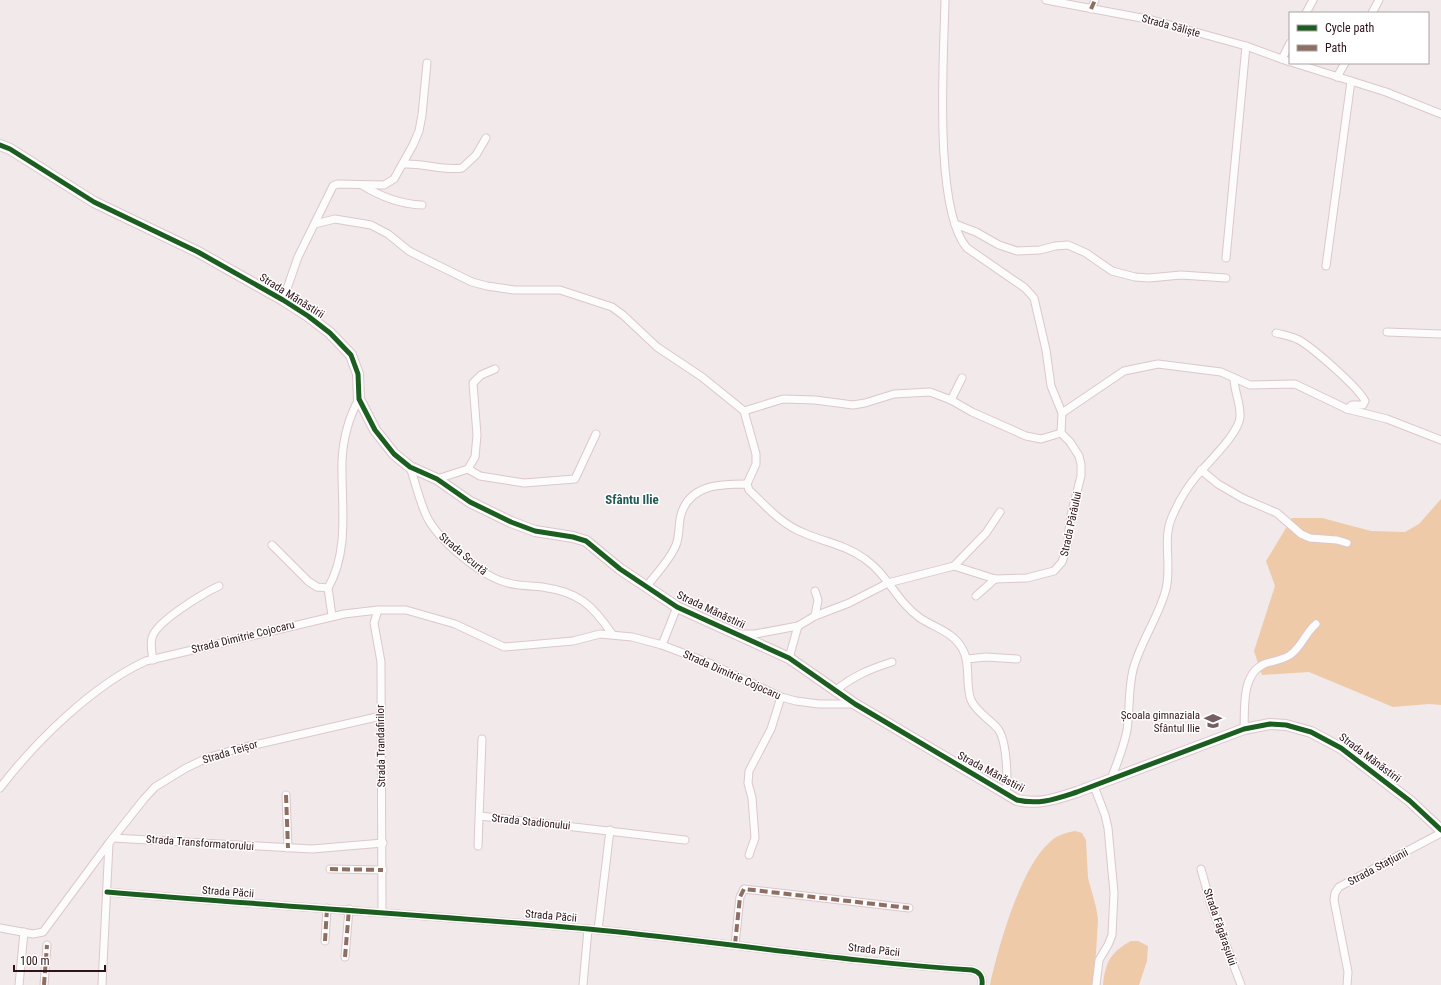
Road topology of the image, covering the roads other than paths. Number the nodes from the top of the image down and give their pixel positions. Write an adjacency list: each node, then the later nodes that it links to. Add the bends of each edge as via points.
1 (945, 0): 25 (street, via 945,161 948,195)
2 (1048, 0): 6 (street, Strada Săliște)
3 (1095, 0): 6 (street)
4 (1313, 0): 7 (street)
5 (1379, 0): 8 (street)
6 (1091, 9): 10 (street, Strada Săliște, via 1152,20)
7 (1307, 12)
8 (1373, 12)
9 (1289, 45): 11 (street)
10 (1246, 46): 11 (street, Strada Săliște); 26 (street)
11 (1282, 59): 12 (street, Strada Săliște)
12 (1289, 62)
13 (427, 63): 21 (street, via 420,126)
14 (1297, 64): 16 (street)
15 (1344, 64): 16 (street)
16 (1337, 77): 17 (street)
17 (1351, 81): 18 (street); 27 (street)
18 (1441, 114)
19 (486, 138): 21 (street, via 476,155 462,168)
20 (0, 145): 29 (street, Strada Mănăstirii, via 94,202 198,252)
21 (404, 164): 22 (street, via 390,183)
22 (362, 184): 23 (street, via 398,202); 24 (street, via 333,186)
23 (422, 205)
24 (315, 224): 29 (street, via 298,257); 39 (street, via 335,219 371,225 432,263 472,282 514,290 560,290 604,304 623,315 657,347 702,377)
25 (955, 224): 28 (street, via 999,245 1017,250 1040,250 1061,244 1068,245 1112,271 1135,277 1181,275); 40 (street, via 967,248 1025,288 1034,298 1051,386)
26 (1226, 258)
27 (1326, 266)
28 (1226, 278)
29 (283, 300): 36 (street, Strada Mănăstirii, via 330,333 351,355 358,374)
30 (1276, 332): 38 (street, via 1307,345 1357,390 1365,403 1352,405)
31 (1387, 332): 32 (street)
32 (1441, 334)
33 (495, 370): 45 (street, via 481,375 473,383 477,435 475,457)
34 (962, 378): 37 (street)
35 (1234, 378): 38 (street, via 1250,385 1296,384); 40 (street, via 1221,372 1158,364 1146,365 1124,371); 46 (street, via 1240,417 1238,424 1215,456)
36 (359, 399): 44 (street, Strada Mănăstirii, via 379,437); 57 (street, Strada Mănăstirii, via 347,430 342,459 344,508 340,554)
37 (951, 400): 39 (street, via 930,392 894,394 853,405 783,399); 41 (street, via 1016,432 1040,439)
38 (1347, 409): 43 (street, via 1387,419)
39 (744, 411): 48 (street, via 756,454 756,464)
40 (1062, 413): 41 (street)
41 (1061, 433): 53 (street, Strada Pârâului, via 1075,448 1081,464 1067,547 1062,562 1054,571 1046,574 1027,578)
42 (596, 434): 45 (street, via 575,479 524,483 480,476)
43 (1441, 440)
44 (410, 467): 47 (street, Strada Mănăstirii); 68 (street, Strada Scurtă, via 428,520 459,552 492,577 508,583 557,589 586,601)
45 (468, 469): 47 (street)
46 (1201, 470): 50 (street, via 1242,498 1277,513 1301,534 1310,538); 82 (street, via 1171,518 1167,549 1167,588 1133,668 1128,693 1125,743)
47 (437, 479): 56 (street, Strada Mănăstirii, via 470,502 511,522 536,531 573,537 586,542)
48 (747, 484): 54 (street, via 749,490 784,523 803,533 855,552 879,569); 56 (street, via 709,486 689,500 680,516 680,532 674,550)
49 (1000, 512): 52 (street, via 986,532)
50 (1347, 543)
51 (272, 545): 57 (street, via 308,581 317,587)
52 (954, 566): 53 (street, Strada Pârâului); 54 (street)
53 (995, 579): 59 (street)
54 (888, 582): 64 (street, via 849,603); 72 (street, via 907,608 953,637)
55 (219, 586): 74 (street, via 205,592 156,630 152,637)
56 (646, 587): 60 (street, Strada Mănăstirii)
57 (328, 588): 63 (street)
58 (815, 591): 64 (street, via 818,600)
59 (976, 596)
60 (677, 607): 69 (street, Strada Mănăstirii); 70 (street)
61 (378, 610): 62 (street, Strada Dimitrie Cojocaru); 65 (street, Strada Trandafirilor); 68 (street, Strada Dimitrie Cojocaru, via 406,610 426,615 455,624 504,646 573,641 600,634)
62 (366, 611): 63 (street, Strada Dimitrie Cojocaru); 65 (street, Strada Trandafirilor)
63 (332, 616): 74 (street, Strada Dimitrie Cojocaru)
64 (815, 616): 67 (street)
65 (374, 623): 79 (street, Strada Trandafirilor, via 381,662)
66 (1316, 624): 80 (street, via 1294,653 1259,667 1253,673 1247,685)
67 (798, 626): 69 (street, via 755,634); 71 (street)
68 (612, 634): 70 (street, Strada Dimitrie Cojocaru)
69 (739, 634): 71 (street, Strada Mănăstirii)
70 (662, 645): 77 (street, Strada Dimitrie Cojocaru)
71 (789, 658): 76 (street, Strada Mănăstirii)
72 (967, 659): 73 (street); 85 (street, via 969,693 972,701 999,730 1002,740 1007,777)
73 (1017, 659)
74 (153, 660): 84 (street, Strada Dimitrie Cojocaru, via 129,669 81,704 34,748)
75 (892, 662): 76 (street, via 864,671)
76 (835, 691): 78 (street, Strada Mănăstirii)
77 (781, 697): 78 (street, Strada Dimitrie Cojocaru, via 811,703); 96 (street, via 771,729 749,771 748,783 752,798 755,838)
78 (855, 704): 85 (street, Strada Mănăstirii)
79 (380, 716): 91 (street, Strada Teișor, via 294,734 207,758 155,788); 93 (street, Strada Trandafirilor)
80 (1244, 729): 82 (street, Strada Mănăstirii); 89 (street, Strada Mănăstirii, via 1270,724 1286,725 1323,737 1350,754 1410,801)
81 (482, 739): 87 (street, Strada Stadionului)
82 (1111, 779): 83 (street, Strada Mănăstirii)
83 (1094, 786): 85 (street, Strada Mănăstirii, via 1040,803 1017,800); 118 (street, via 1108,828 1114,893 1112,935 1099,960)
84 (0, 788)
85 (1006, 794)
86 (286, 795): 95 (street)
87 (480, 816): 88 (street, Strada Stadionului); 94 (street)
88 (610, 830): 92 (street, Strada Stadionului); 107 (street)
89 (1441, 830)
90 (1441, 834): 120 (street, Strada Stațiunii, via 1339,887 1335,893 1334,900 1348,972)
91 (111, 840): 95 (street, Strada Transformatorului); 100 (street); 108 (street, Strada Teișor, via 43,932)
92 (685, 840)
93 (383, 843): 95 (street, Strada Transformatorului, via 329,849); 99 (street, Strada Trandafirilor)
94 (478, 846)
95 (288, 848)
96 (749, 855)
97 (330, 869): 99 (street)
98 (1201, 869): 119 (street, Strada Făgărașului, via 1211,905)
99 (383, 870): 104 (street, Strada Trandafirilor)
100 (107, 892): 101 (street, Strada Păcii); 115 (street)
101 (327, 908): 103 (street, Strada Păcii); 109 (street)
102 (909, 908): 110 (street, via 744,889 740,897)
103 (348, 909): 104 (street, Strada Păcii); 112 (street)
104 (382, 911): 106 (street, Strada Păcii)
105 (0, 928): 108 (street, Strada Teișor)
106 (588, 929): 107 (street, Strada Păcii); 116 (street)
107 (598, 930): 110 (street, Strada Păcii)
108 (24, 932): 113 (street)
109 (325, 941)
110 (735, 944): 117 (street, Strada Păcii, via 972,970 982,976)
111 (47, 945): 114 (street)
112 (345, 957)
113 (19, 985)
114 (44, 985)
115 (102, 985)
116 (583, 985)
117 (982, 985)
118 (1096, 985)
119 (1241, 985)
120 (1347, 985)

